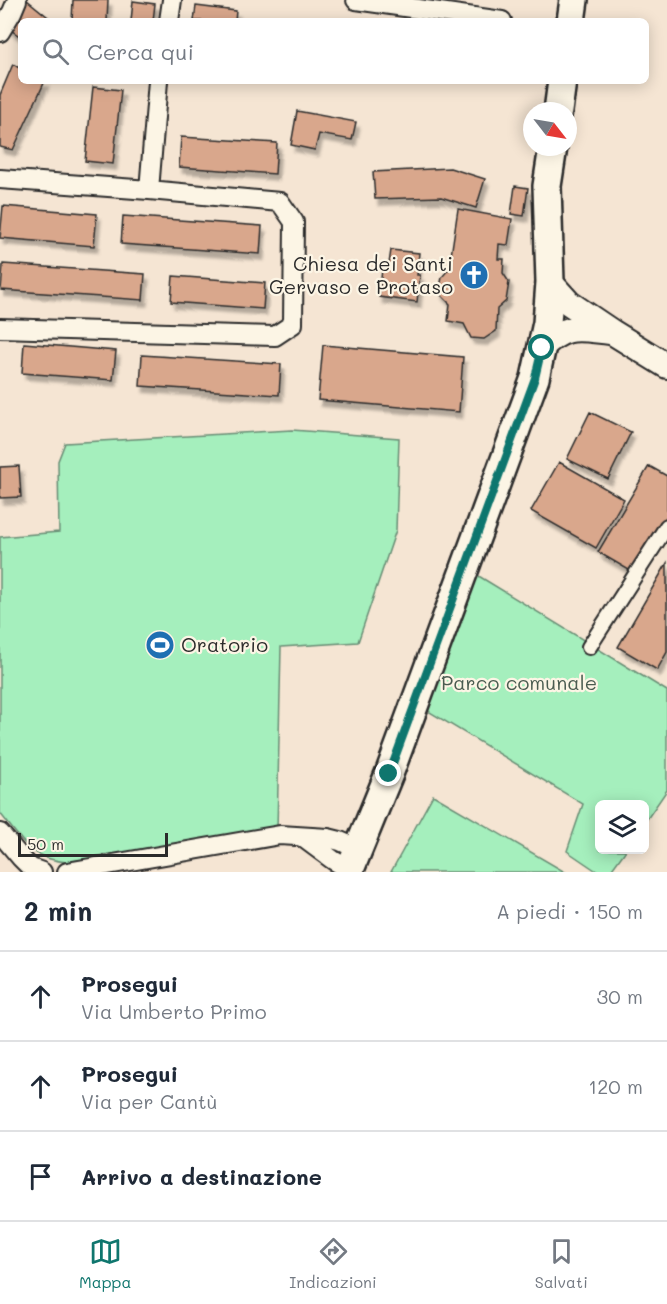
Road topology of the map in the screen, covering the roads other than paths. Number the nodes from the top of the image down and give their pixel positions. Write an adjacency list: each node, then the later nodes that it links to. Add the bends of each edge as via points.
1 (17, 0): 8 (street)
2 (172, 0): 5 (street)
3 (356, 0): 6 (street)
4 (574, 0): 7 (main road)
5 (169, 18)
6 (481, 18)
7 (571, 18)
8 (0, 32)
9 (158, 84): 14 (street)
10 (562, 84): 11 (main road)
11 (559, 102)
12 (552, 156): 15 (main road, via 547,186)
13 (0, 179): 14 (street)
14 (149, 190): 16 (street, via 280,202 294,222 293,324 275,336)
15 (550, 282): 17 (street, via 569,303); 18 (main road)
16 (0, 328)
17 (612, 332): 18 (street, via 574,328 554,336); 19 (street)
18 (542, 348): 23 (main road, via 535,378)
19 (667, 366)
20 (667, 526): 21 (street)
21 (589, 647)
22 (0, 833): 24 (street)
23 (352, 864): 25 (street, via 339,841 280,836)
24 (34, 871)
25 (68, 872)

